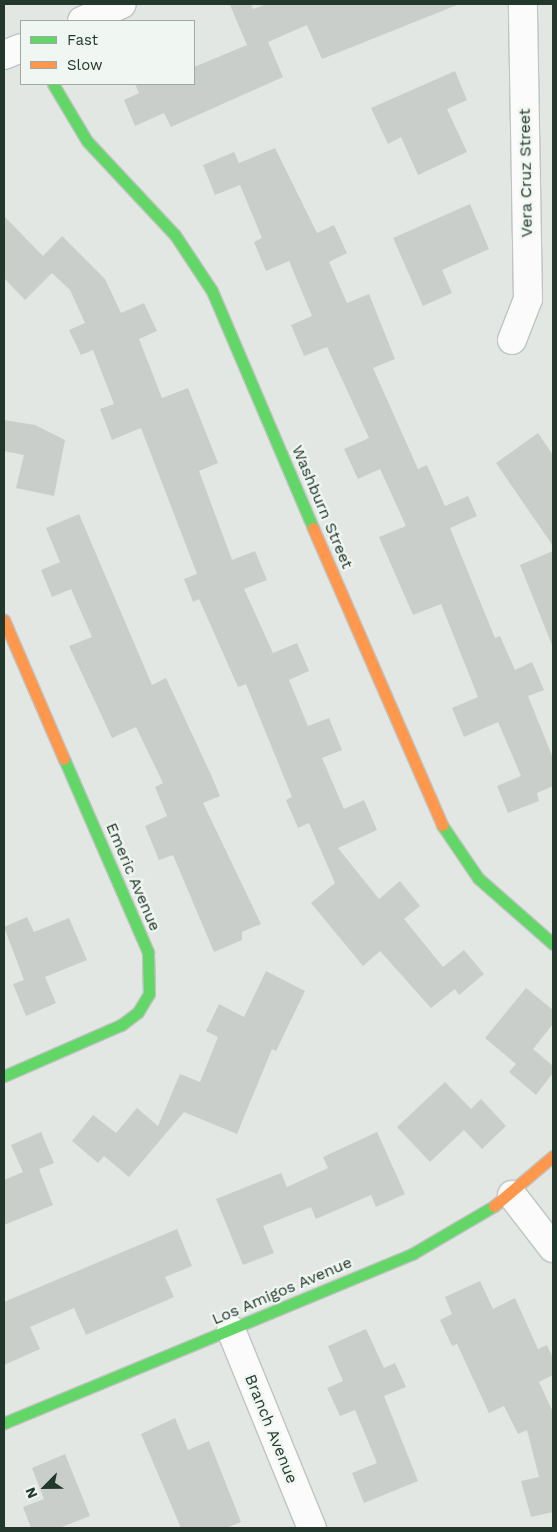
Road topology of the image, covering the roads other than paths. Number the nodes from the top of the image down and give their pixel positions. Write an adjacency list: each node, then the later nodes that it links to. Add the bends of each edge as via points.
1 (122, 4): 3 (street)
2 (523, 4): 7 (street, Vera Cruz Street, via 528,299)
3 (84, 20)
4 (20, 48): 5 (street)
5 (4, 55)
6 (54, 85): 9 (street, Washburn Street, via 87,141 175,235 212,291 424,792 449,838 478,878)
7 (512, 340)
8 (4, 620): 10 (street, Emeric Avenue, via 148,952 152,973 145,1000 121,1025)
9 (553, 944)
10 (4, 1076)
11 (553, 1156): 12 (street, Los Amigos Avenue)
12 (512, 1195): 13 (street); 14 (street, Los Amigos Avenue, via 412,1254)
13 (553, 1248)
14 (231, 1330): 15 (street, Los Amigos Avenue); 16 (street, Branch Avenue)
15 (4, 1423)
16 (312, 1528)

